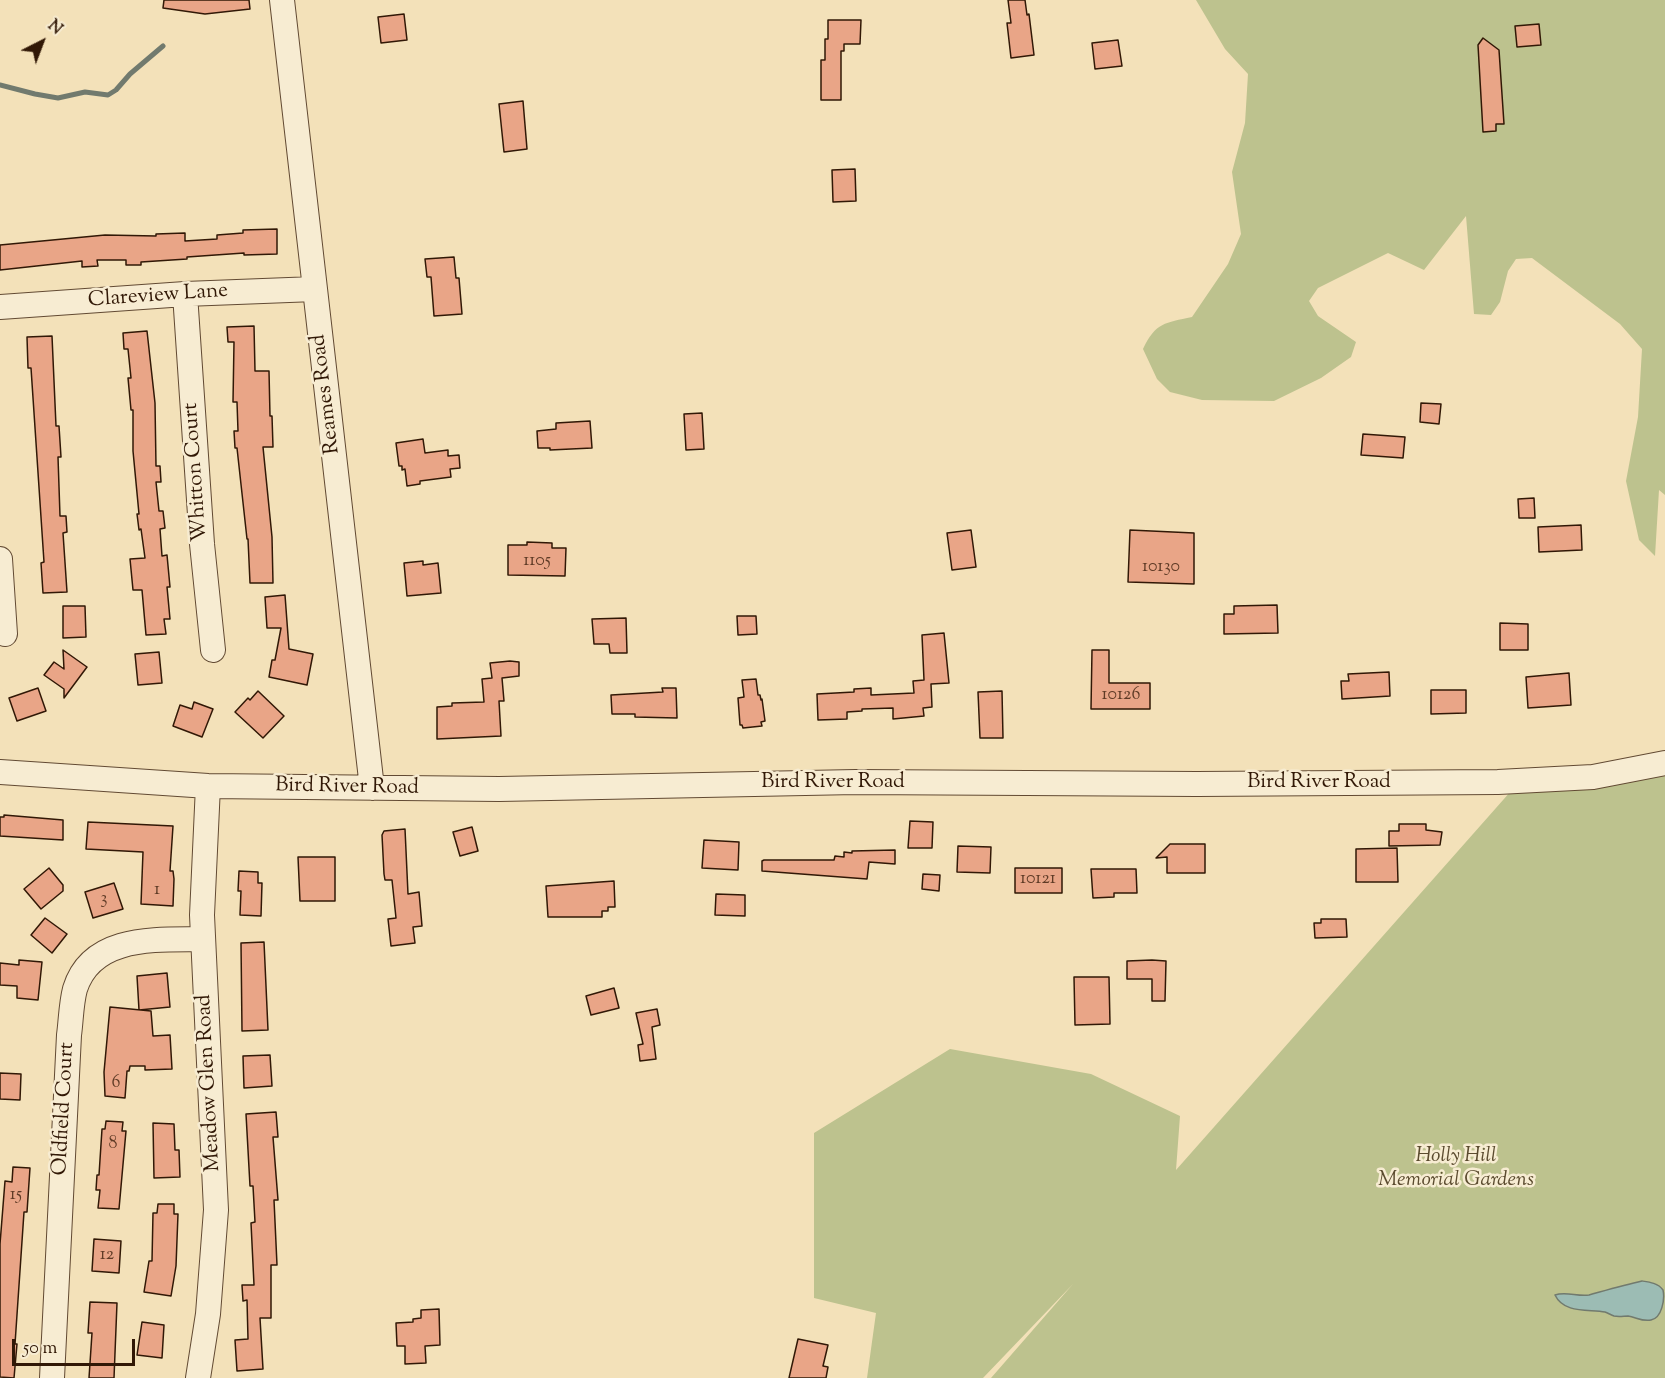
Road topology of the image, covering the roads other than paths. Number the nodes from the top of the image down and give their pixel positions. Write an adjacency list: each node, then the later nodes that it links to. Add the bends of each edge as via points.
1 (282, 0): 2 (street, Reames Road)
2 (315, 290): 3 (street, Clareview Lane); 11 (street, Reames Road)
3 (185, 294): 4 (street, Clareview Lane); 7 (street, Whitton Court)
4 (0, 307)
5 (0, 559): 6 (street)
6 (5, 634)
7 (213, 650)
8 (1665, 763): 11 (street, Bird River Road, via 1593,777 1498,782 856,782)
9 (0, 772): 10 (street, Bird River Road)
10 (208, 786): 11 (street, Bird River Road); 12 (street, Meadow Glen Road)
11 (372, 788)
12 (203, 939): 13 (street, Oldfield Court, via 125,943 93,962 75,990 69,1035); 14 (street, Meadow Glen Road, via 216,1210 208,1314)
13 (52, 1378)
14 (198, 1378)

